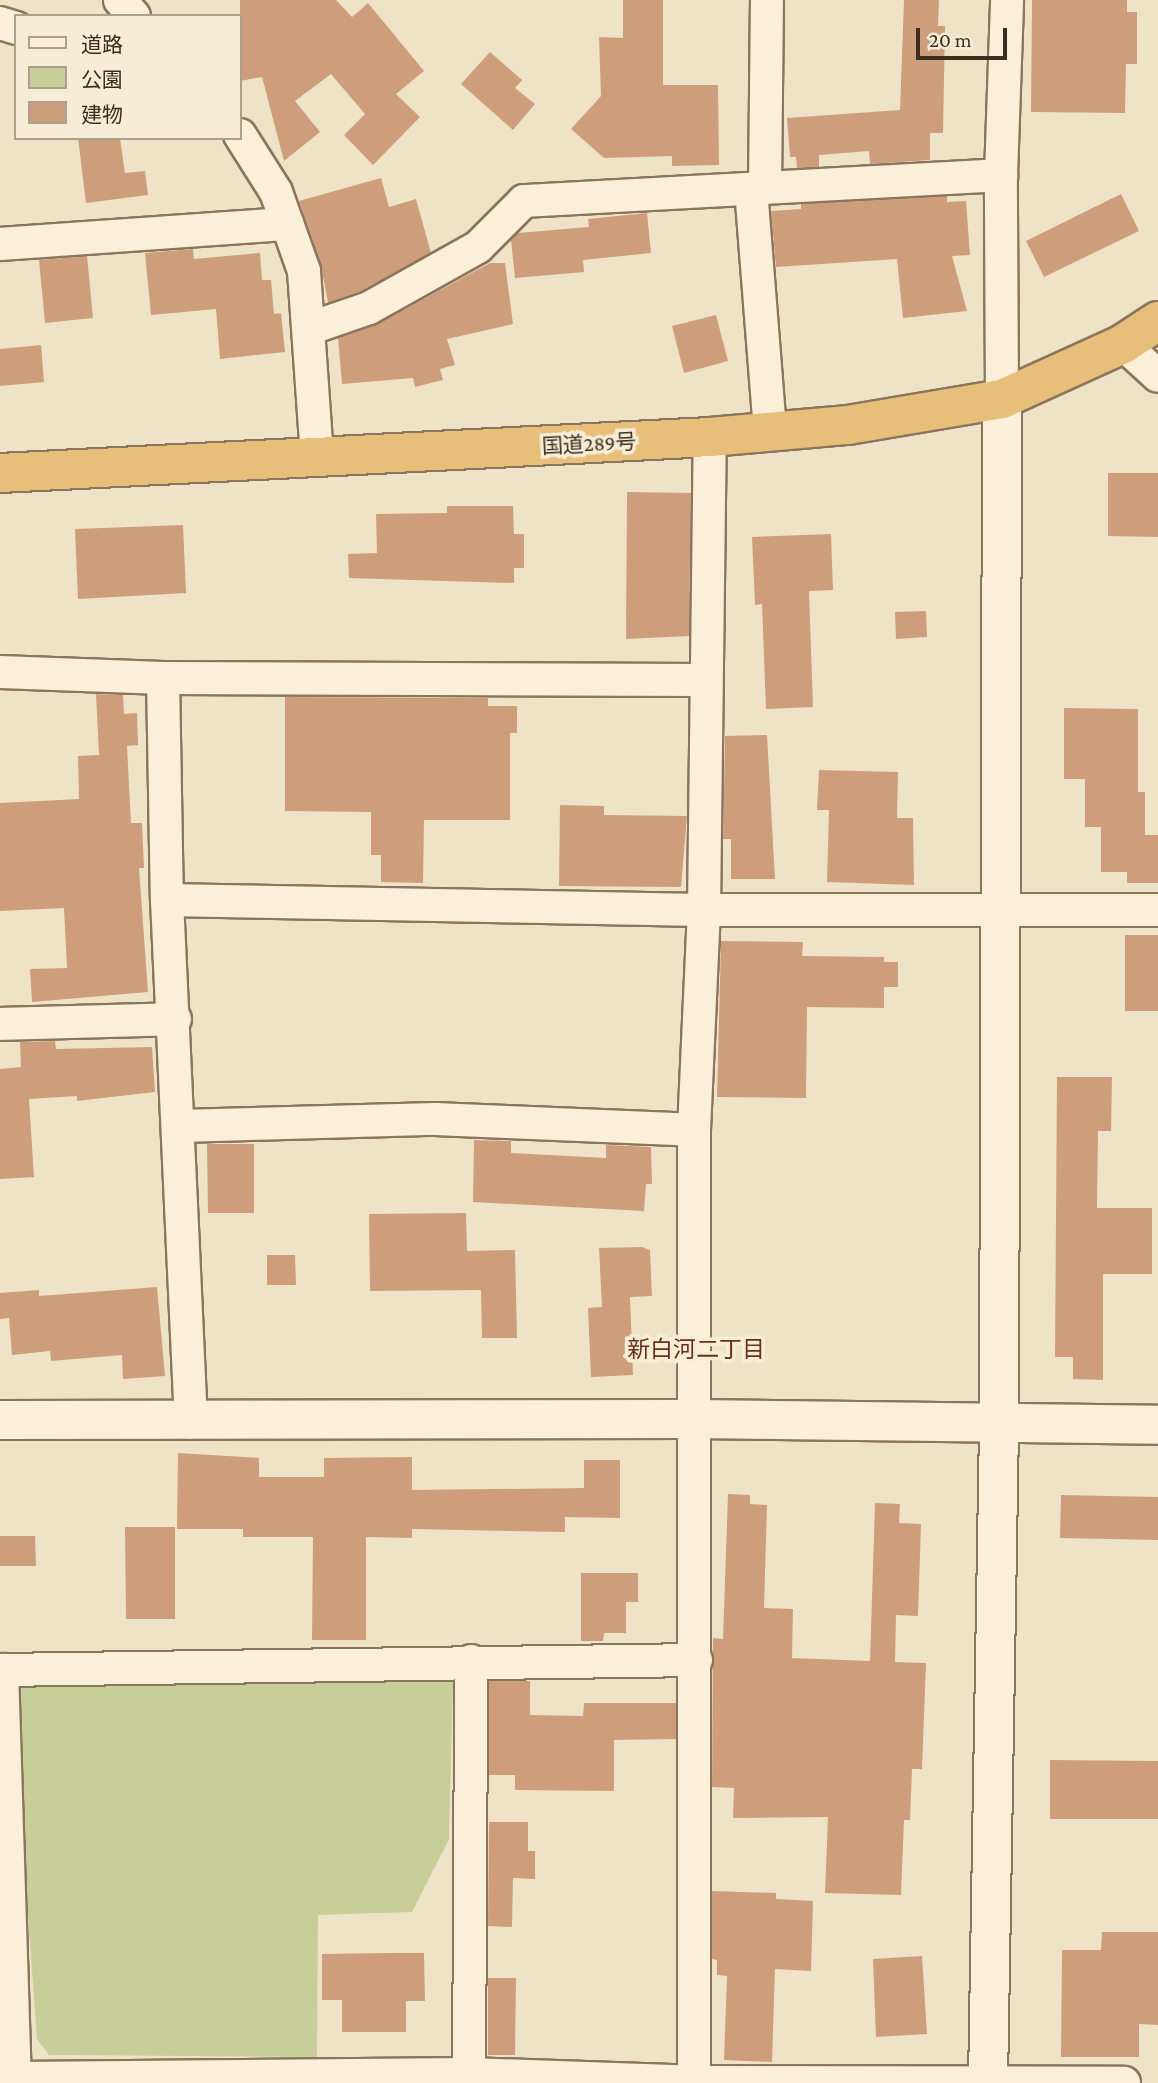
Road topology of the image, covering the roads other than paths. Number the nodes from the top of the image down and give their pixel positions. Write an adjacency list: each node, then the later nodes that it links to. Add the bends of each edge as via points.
1 (120, 0): 4 (street)
2 (767, 0): 7 (street)
3 (1007, 0): 6 (street)
4 (132, 14)
5 (242, 138): 8 (street, via 276,192)
6 (1001, 176): 7 (street); 14 (street)
7 (758, 188): 11 (street, via 524,201 478,247 369,308); 15 (street)
8 (287, 224): 9 (street); 11 (street, via 304,271)
9 (0, 244)
10 (1158, 321): 12 (highway, 国道289号)
11 (311, 328): 17 (street)
12 (1122, 344): 13 (street); 14 (highway, 国道289号)
13 (1158, 376)
14 (1002, 399): 15 (highway, 国道289号, via 848,425); 23 (street)
15 (769, 432): 16 (highway, 国道289号)
16 (710, 437): 17 (highway, 国道289号); 21 (street)
17 (317, 458): 18 (highway, 国道289号)
18 (0, 473)
19 (0, 672): 20 (street)
20 (163, 678): 21 (street); 22 (street)
21 (704, 680): 24 (street)
22 (167, 900): 24 (street); 26 (street)
23 (1000, 908): 24 (street); 25 (street); 33 (street)
24 (705, 910): 29 (street)
25 (1158, 910)
26 (174, 1019): 27 (street); 28 (street)
27 (0, 1024)
28 (180, 1126): 29 (street, via 436,1119); 32 (street)
29 (694, 1130): 30 (street)
30 (694, 1419): 32 (street); 33 (street); 35 (street)
31 (0, 1420): 32 (street)
32 (191, 1422)
33 (999, 1425): 34 (street); 41 (street)
34 (1158, 1425)
35 (696, 1660): 36 (street); 42 (street)
36 (471, 1661): 37 (street); 38 (street)
37 (1, 1670): 40 (street)
38 (469, 2079): 39 (street); 42 (street)
39 (247, 2080): 40 (street)
40 (15, 2081)
41 (988, 2082): 42 (street); 43 (street)
42 (694, 2083)
43 (1124, 2083)

